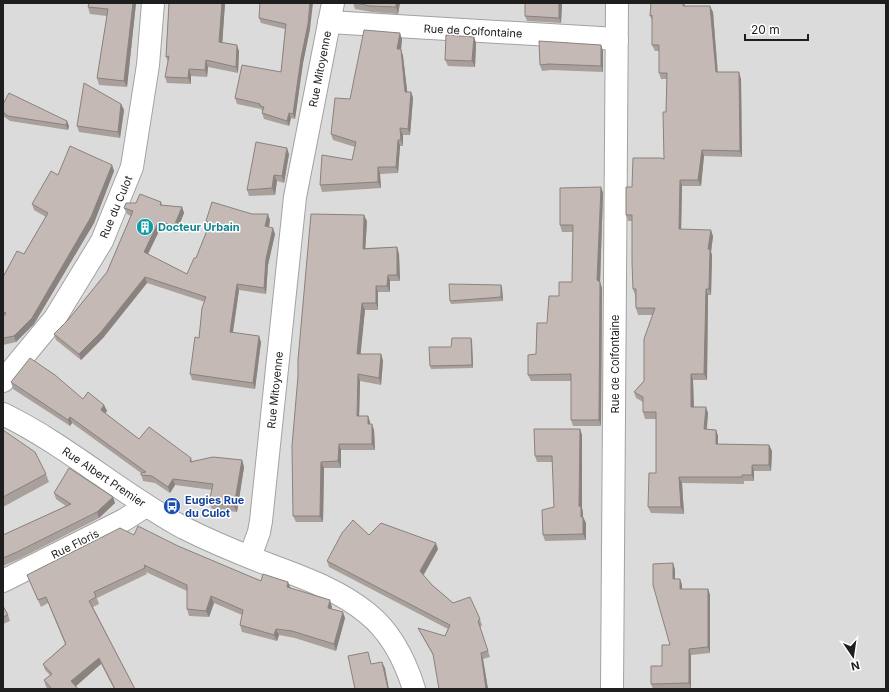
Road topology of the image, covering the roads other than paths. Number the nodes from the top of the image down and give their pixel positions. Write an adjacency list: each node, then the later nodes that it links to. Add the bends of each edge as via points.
1 (153, 3): 5 (street, Rue du Culot, via 148,65 132,167 102,241 55,318)
2 (618, 3): 4 (street, Rue de Colfontaine)
3 (331, 13): 4 (street, Rue de Colfontaine); 8 (street, Rue Mitoyenne, via 295,197 259,532)
4 (617, 39): 11 (street, Rue de Colfontaine)
5 (3, 381)
6 (3, 414): 7 (street, Rue Albert Premier, via 43,436)
7 (146, 506): 8 (street, Rue Albert Premier, via 214,543); 9 (street, Rue Floris, via 124,520)
8 (250, 557): 10 (street, via 329,589 369,614 398,651)
9 (3, 581)
10 (414, 689)
11 (612, 689)

